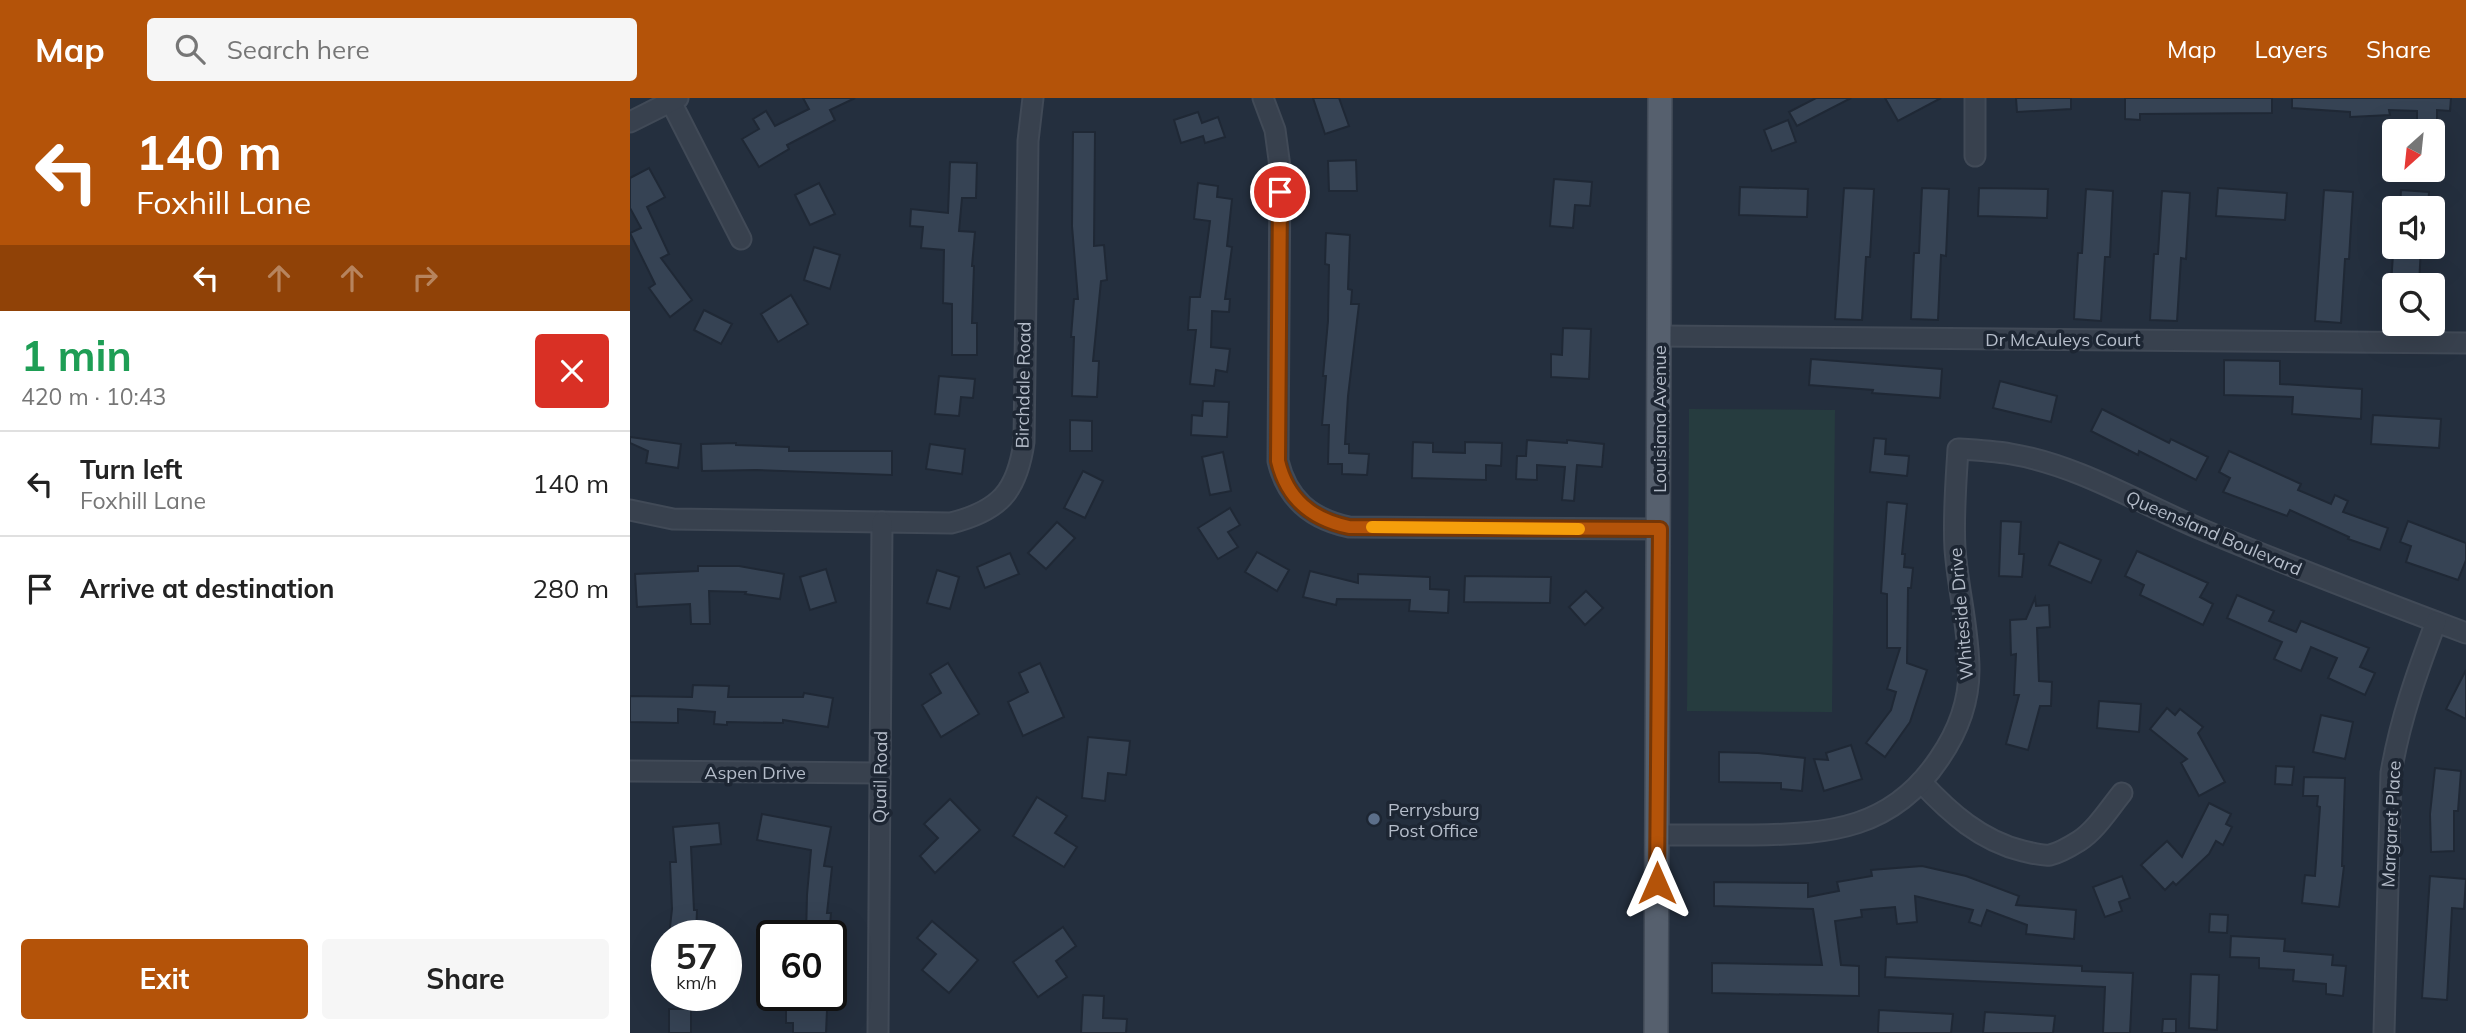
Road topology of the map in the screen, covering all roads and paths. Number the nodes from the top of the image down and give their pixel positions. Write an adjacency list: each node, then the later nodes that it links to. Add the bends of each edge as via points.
1 (1033, 98): 13 (street, Birchdale Road, via 1028,141 1024,442 1017,471 1003,496 978,515 951,523)
2 (1263, 98): 14 (street, via 1275,130 1280,167 1278,461 1293,497 1317,517 1349,527)
3 (1660, 98): 9 (main road, Louisiana Avenue)
4 (1975, 98): 7 (street)
5 (675, 100): 6 (street); 8 (street)
6 (630, 122)
7 (1975, 156)
8 (741, 239)
9 (1659, 336): 10 (street, Dr McAuleys Court); 14 (main road, Louisiana Avenue)
10 (2466, 343)
11 (1958, 449): 15 (street, Queensland Boulevard, via 2011,454 2081,475 2193,526); 19 (street, Whiteside Drive, via 1955,549 1968,647 1967,696 1946,749)
12 (630, 510): 13 (street, Birchdale Road, via 673,519)
13 (882, 522): 18 (street, Quail Road)
14 (1660, 529): 21 (main road, Louisiana Avenue)
15 (2436, 622): 16 (street, Queensland Boulevard); 24 (street, Margaret Place, via 2407,700 2391,773)
16 (2466, 633)
17 (630, 771): 18 (street, Aspen Drive)
18 (880, 773): 22 (street, Quail Road)
19 (1921, 782): 20 (street, via 1973,829 2009,848 2040,855 2055,853 2088,834); 21 (street, Whiteside Drive, via 1873,818 1828,832)
20 (2122, 793)
21 (1658, 835): 23 (main road, Louisiana Avenue)
22 (877, 1033)
23 (1656, 1033)
24 (2384, 1033)

